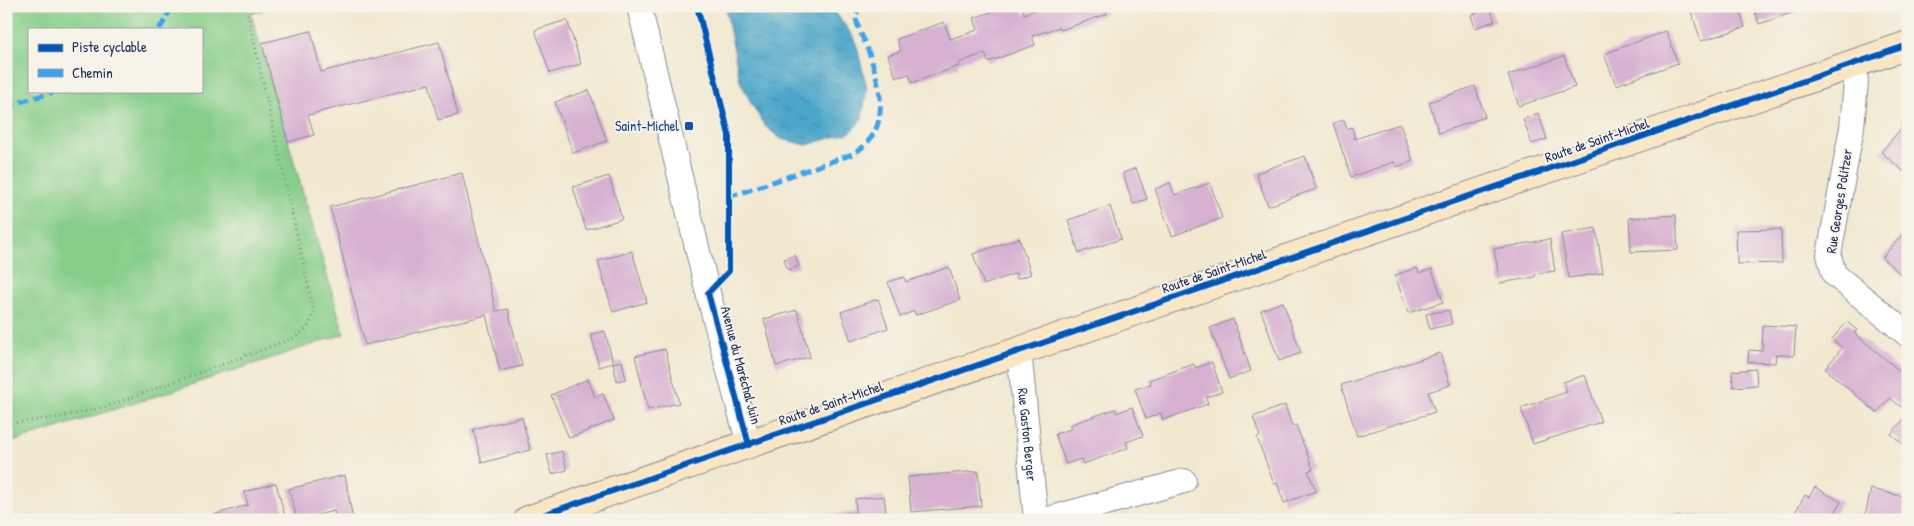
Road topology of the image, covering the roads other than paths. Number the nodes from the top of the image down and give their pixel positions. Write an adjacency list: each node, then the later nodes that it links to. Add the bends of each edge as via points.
1 (640, 6): 6 (street, Avenue du Maréchal Juin, via 708,293)
2 (1908, 45): 3 (street, Route de Saint-Michel)
3 (1854, 64): 4 (street, Rue Georges Politzer, via 1856,82 1852,127 1828,255 1834,274); 5 (street, Route de Saint-Michel)
4 (1908, 334)
5 (1019, 350): 6 (street, Route de Saint-Michel); 9 (street, Rue Gaston Berger)
6 (749, 445): 8 (street, Route de Saint-Michel)
7 (1184, 482): 10 (street)
8 (528, 520)
9 (1036, 520)
10 (1045, 520)

